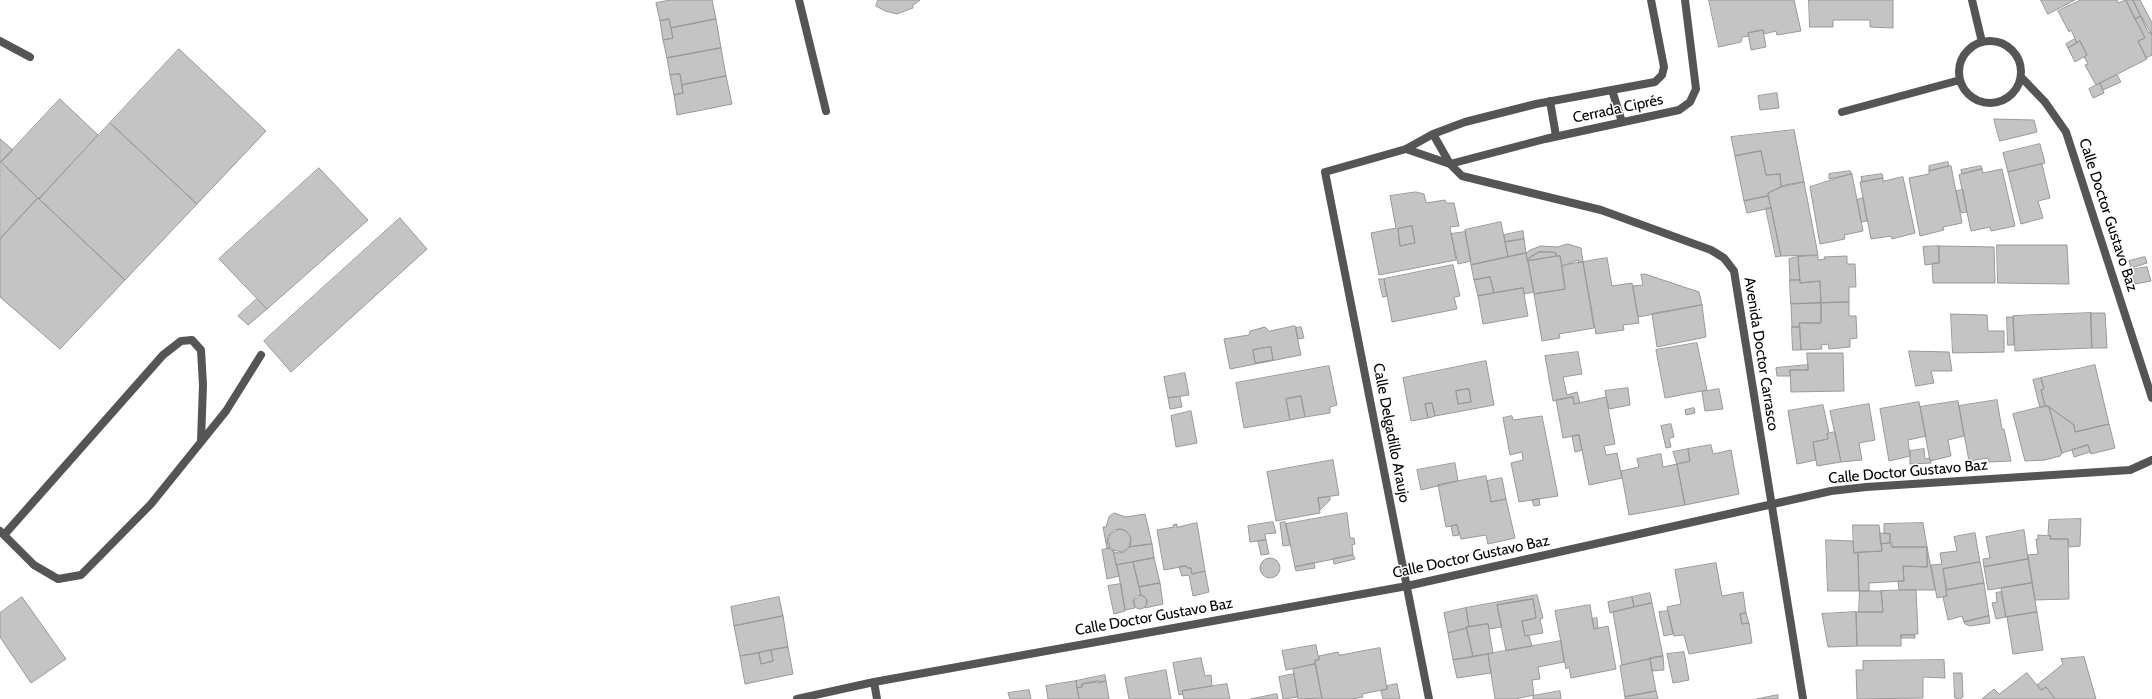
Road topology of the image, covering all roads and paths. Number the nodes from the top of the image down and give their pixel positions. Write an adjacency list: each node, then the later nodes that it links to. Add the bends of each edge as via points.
1 (799, 0): 12 (street)
2 (1651, 0): 10 (street, Cerrada Ciprés, via 1664,67 1662,75 1655,82)
3 (1685, 0): 14 (street, Cerrada Ciprés, via 1696,89 1690,102 1679,110)
4 (1972, 0): 6 (street)
5 (0, 41): 7 (street)
6 (1982, 42): 8 (street, via 1994,41 2006,45 2015,53); 9 (street, via 1971,47 1963,56 1959,68)
7 (30, 57)
8 (2021, 77): 9 (street, via 2017,89 2009,98 1998,103 1974,99 1965,91); 20 (street, Calle Doctor Gustavo Baz, via 2045,102 2066,132)
9 (1960, 80): 13 (street)
10 (1612, 90): 11 (street, Cerrada Ciprés); 14 (street)
11 (1550, 102): 15 (street, Cerrada Ciprés, via 1465,122); 16 (street)
12 (826, 111)
13 (1842, 112)
14 (1622, 122): 16 (street, Cerrada Ciprés)
15 (1433, 134): 17 (street); 18 (street, Avenida Doctor Carrasco)
16 (1556, 136): 18 (street, Cerrada Ciprés)
17 (1406, 149): 18 (street, Avenida Doctor Carrasco); 25 (street, Calle Delgadillo Araujo, via 1324,172)
18 (1450, 164): 23 (street, Avenida Doctor Carrasco, via 1462,176 1601,210 1711,250 1724,258 1734,271)
19 (261, 355): 21 (street, via 226,411)
20 (2152, 398)
21 (201, 441): 24 (street, via 151,504 81,576 58,579 34,565); 24 (street, via 202,350 192,340 180,341 163,355)
22 (2152, 460): 23 (street, Calle Doctor Gustavo Baz, via 2130,470 1866,487)
23 (1772, 504): 25 (street, Calle Doctor Gustavo Baz); 30 (street, Avenida Doctor Carrasco)
24 (2, 533)
25 (1407, 586): 26 (street, Calle Doctor Gustavo Baz); 29 (street, Calle Delgadillo Araujo)
26 (874, 682): 27 (street, Calle Doctor Gustavo Baz); 28 (street)
27 (797, 699)
28 (877, 699)
29 (1429, 699)
30 (1803, 699)

